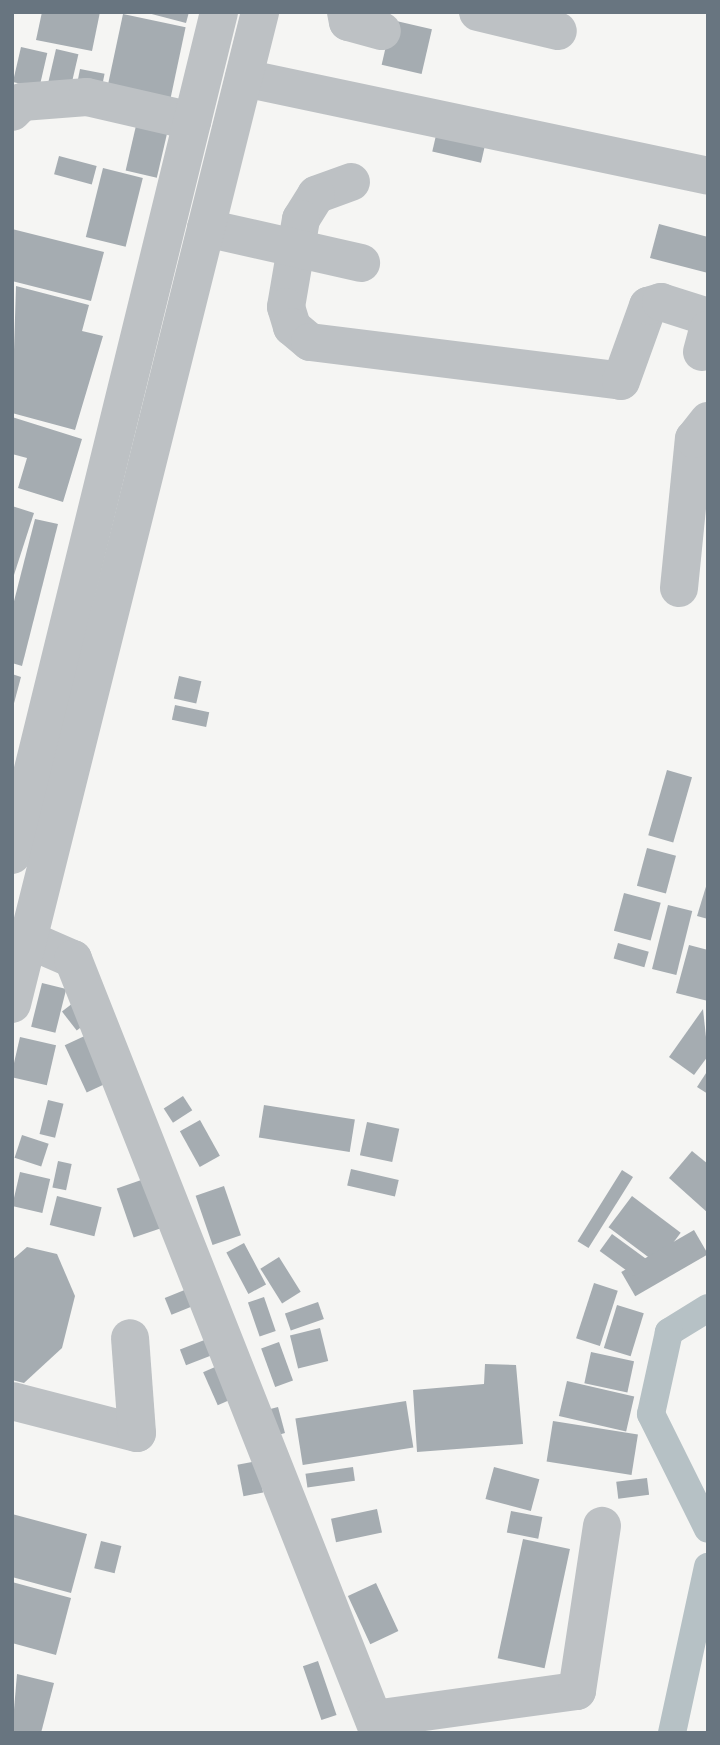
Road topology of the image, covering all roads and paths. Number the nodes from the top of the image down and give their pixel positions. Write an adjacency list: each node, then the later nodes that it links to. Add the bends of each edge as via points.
1 (219, 12): 9 (street)
2 (260, 12): 7 (street)
3 (346, 12): 5 (street, via 348,22)
4 (478, 12): 6 (street)
5 (382, 31)
6 (558, 31)
7 (244, 78): 10 (street); 12 (street)
8 (12, 112): 9 (street, via 22,102 87,97)
9 (192, 121): 18 (street)
10 (708, 176)
11 (351, 182): 13 (street, via 310,201)
12 (206, 228): 13 (street); 20 (street)
13 (294, 248): 14 (street); 15 (street, via 288,319 300,336 320,345 621,381 648,306 661,302)
14 (361, 263)
15 (706, 333)
16 (708, 421): 17 (street, via 694,439)
17 (679, 588)
18 (22, 775): 19 (street)
19 (12, 855)
20 (29, 940): 21 (street); 25 (street, via 73,959)
21 (12, 1004)
22 (130, 1338): 23 (street, via 137,1433)
23 (12, 1401)
24 (602, 1526): 25 (street, via 577,1691)
25 (376, 1726)

